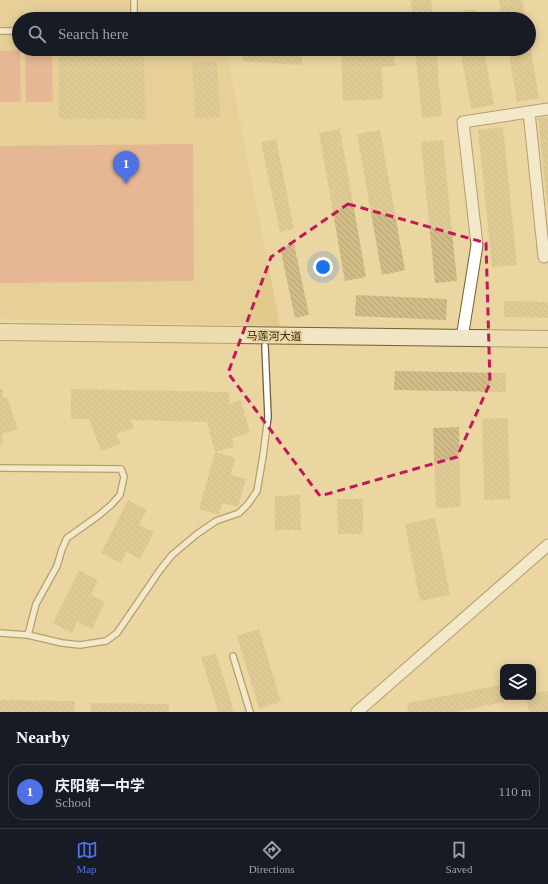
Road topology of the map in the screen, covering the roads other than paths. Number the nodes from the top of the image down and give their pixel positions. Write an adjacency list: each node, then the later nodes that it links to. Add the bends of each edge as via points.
1 (134, 0): 2 (lane)
2 (134, 12)
3 (0, 31): 4 (lane)
4 (12, 31)
5 (548, 109): 6 (street)
6 (529, 112): 7 (street); 9 (street, via 463,122 477,245)
7 (544, 256)
8 (0, 332): 9 (street, 马莲河大道)
9 (462, 338): 10 (street, 马莲河大道)
10 (548, 339)
11 (0, 343): 12 (street, 马莲河大道)
12 (265, 346): 13 (street, 马莲河大道); 17 (lane, via 268,417 257,491 248,504 239,513 216,521 172,555 117,633 106,641 80,645)
13 (548, 350)
14 (0, 468): 17 (lane, via 121,469 124,477 120,495 116,500 68,538 36,604)
15 (548, 545): 20 (street)
16 (0, 633): 17 (lane)
17 (28, 635)
18 (232, 656): 19 (lane)
19 (250, 712)
20 (357, 712)

